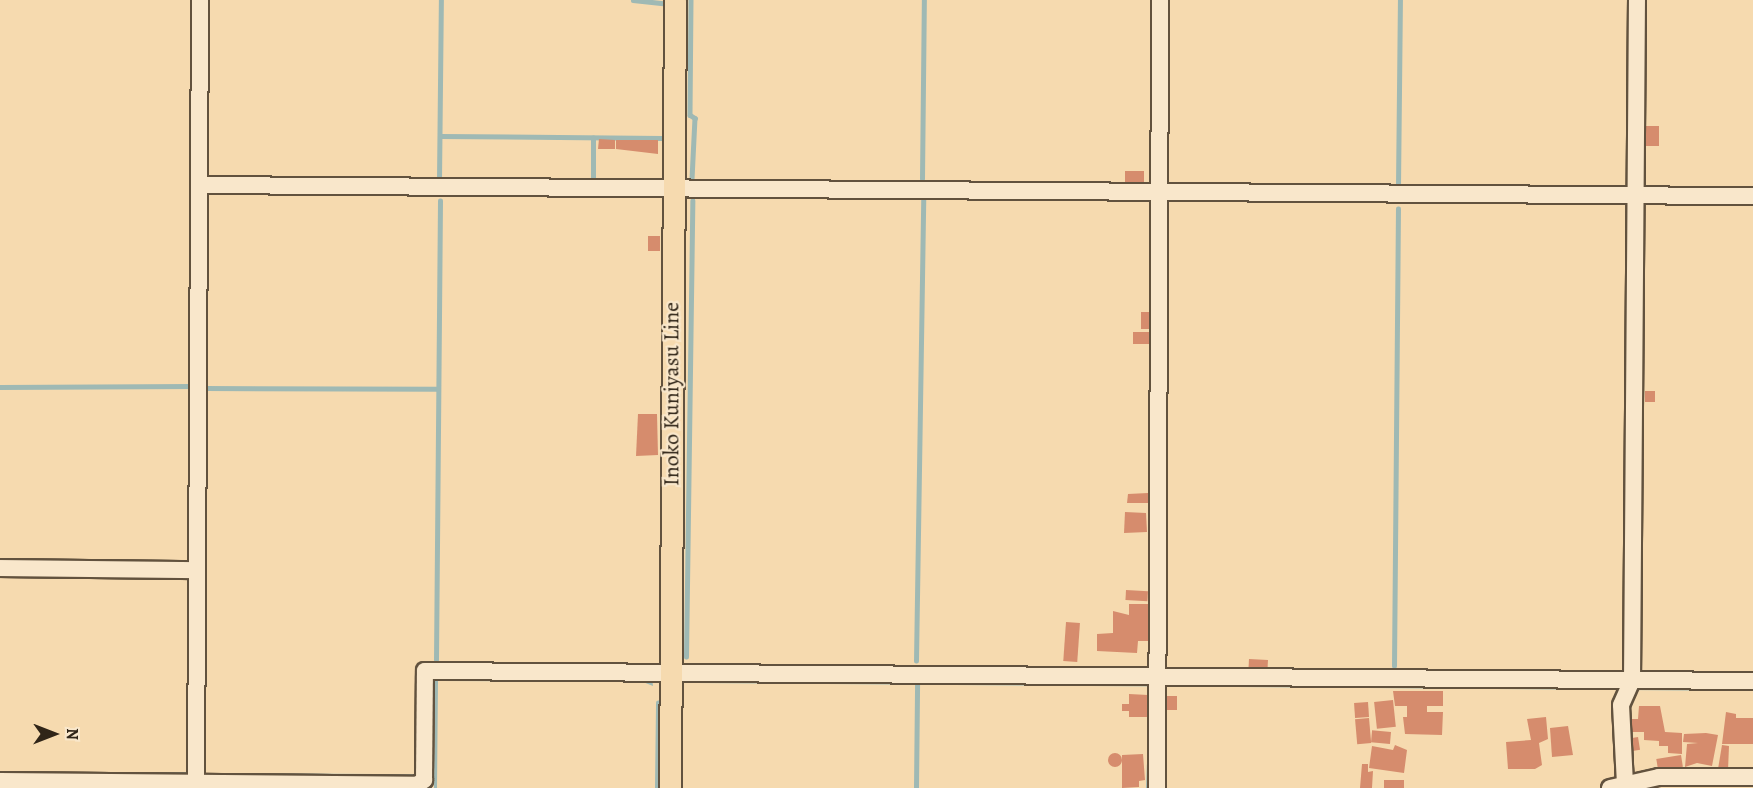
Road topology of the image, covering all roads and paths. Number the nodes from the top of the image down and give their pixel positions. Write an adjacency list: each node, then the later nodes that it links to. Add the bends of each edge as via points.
1 (200, 0): 5 (street)
2 (675, 0): 6 (main road, Inoko Kuniyasu Line)
3 (1160, 0): 7 (street)
4 (1637, 0): 8 (street)
5 (199, 185): 6 (street); 11 (street)
6 (673, 188): 7 (street); 12 (main road, Inoko Kuniyasu Line)
7 (1160, 191): 8 (street); 13 (street)
8 (1635, 195): 9 (street); 14 (street)
9 (1753, 196)
10 (0, 568): 11 (street)
11 (196, 570): 18 (street)
12 (670, 672): 13 (street); 18 (street, via 425,671 424,780 417,785); 20 (main road, Inoko Kuniyasu Line)
13 (1156, 674): 14 (street); 21 (street)
14 (1632, 680): 15 (street); 19 (street, via 1621,705)
15 (1753, 681)
16 (1753, 777): 19 (street, via 1659,777)
17 (0, 781): 18 (street)
18 (196, 785)
19 (1618, 786)
20 (670, 788)
21 (1157, 788)

